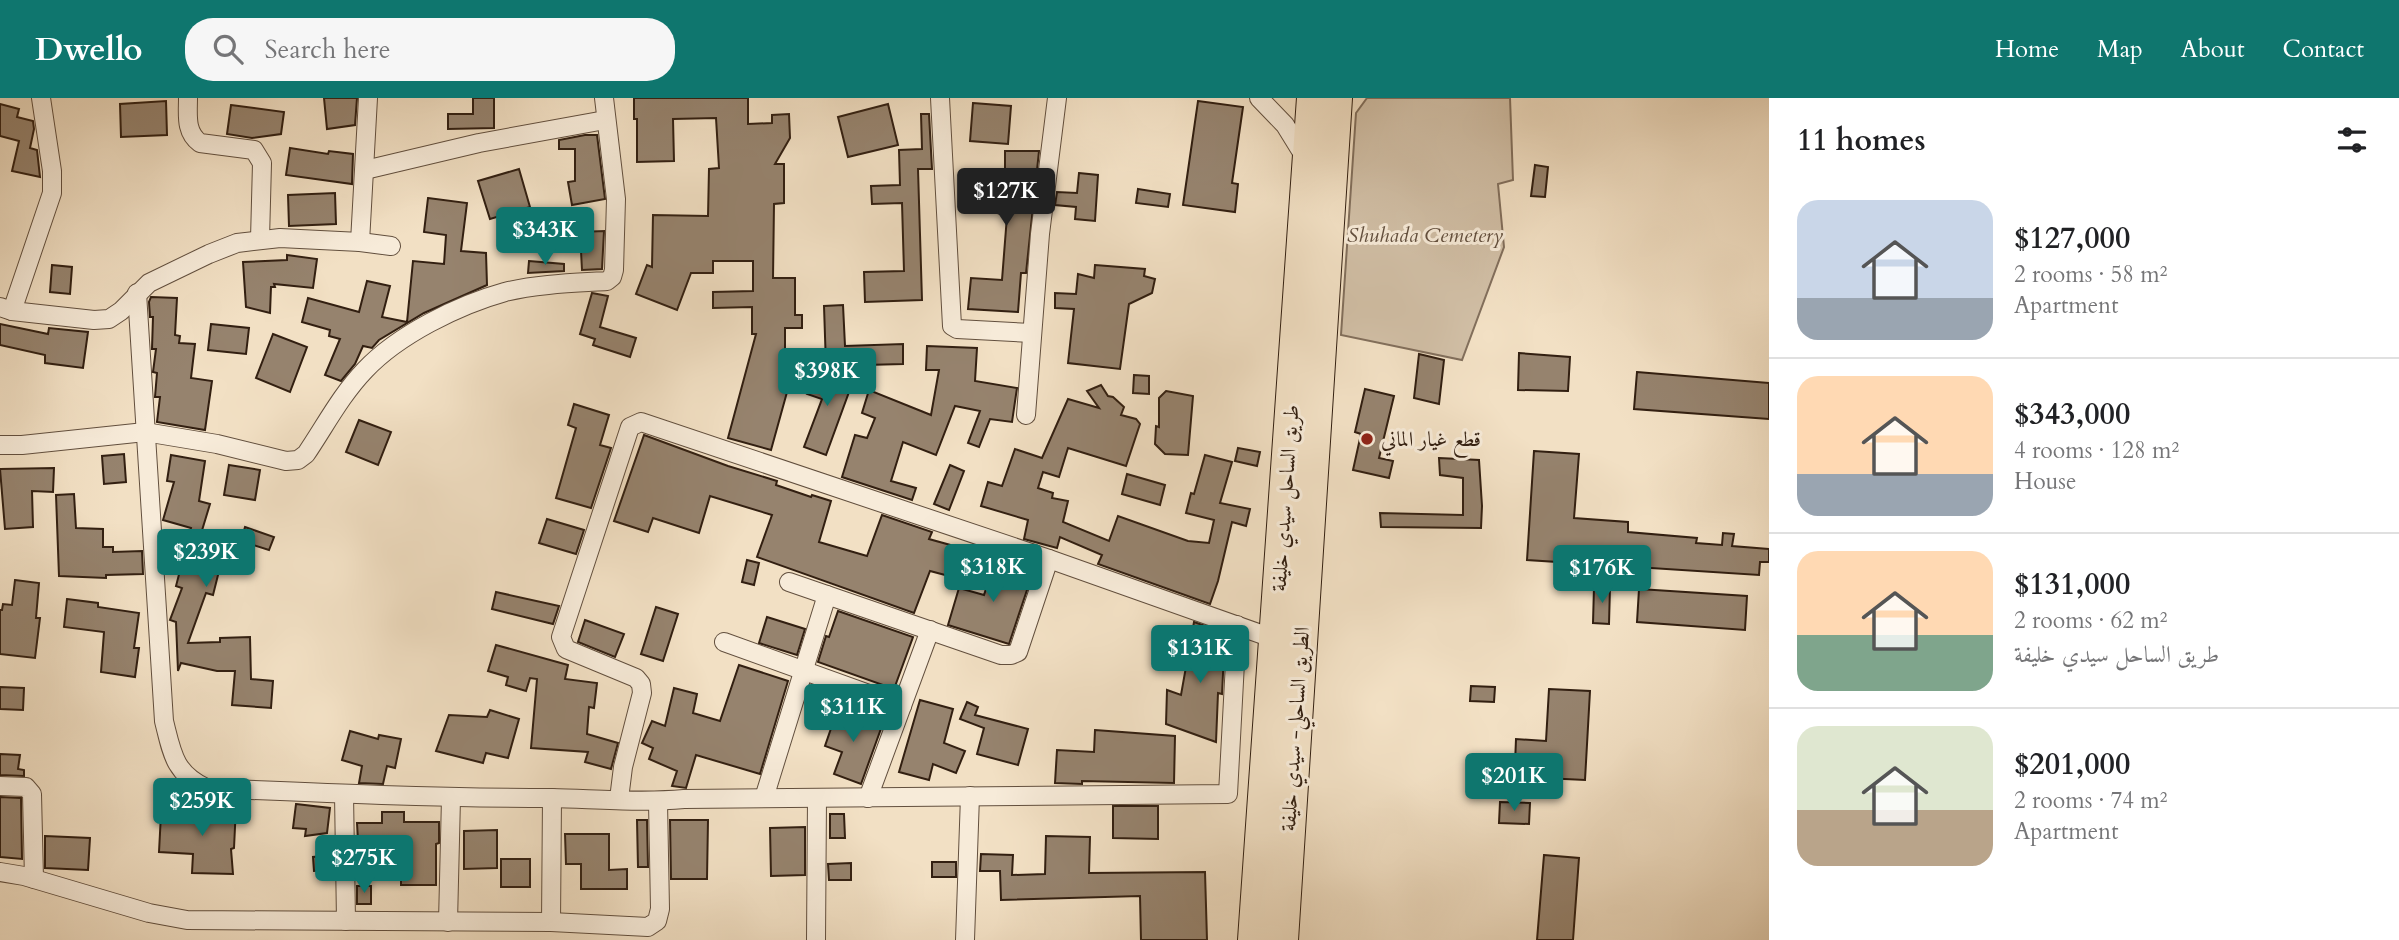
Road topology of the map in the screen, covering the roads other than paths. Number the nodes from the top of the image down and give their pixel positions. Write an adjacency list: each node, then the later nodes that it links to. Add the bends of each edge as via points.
1 (41, 98): 17 (street, via 52,193)
2 (188, 98): 13 (street, via 193,138 260,155)
3 (368, 98): 12 (street)
4 (604, 98): 10 (street)
5 (940, 98): 18 (street, via 952,326)
6 (1057, 98): 18 (street)
7 (1259, 98): 11 (street, via 1285,125)
8 (1313, 98): 11 (highway, طريق الساحل سيدي خليفة)
9 (1336, 98): 50 (highway, الطريق الساحلي- سيدي خليفة)
10 (605, 120): 12 (street); 20 (street, via 616,199 614,270 607,281 507,292 427,324 367,368 298,460)
11 (1309, 163): 27 (highway, طريق الساحل سيدي خليفة)
12 (365, 170): 14 (street)
13 (260, 239): 14 (street); 16 (street, via 209,254 164,274)
14 (360, 242): 15 (street)
15 (391, 246)
16 (137, 293): 17 (street, via 109,319); 20 (street)
17 (6, 309)
18 (1032, 333): 19 (street)
19 (1026, 415)
20 (145, 432): 21 (street); 32 (street, via 164,721 172,757 184,773 206,788)
21 (0, 445)
22 (1049, 559): 25 (street); 26 (street, via 1018,652 1002,655); 40 (street, via 805,475 635,423 561,637 566,649 641,684)
23 (789, 582): 24 (street)
24 (827, 595): 26 (street); 29 (street)
25 (1237, 625): 27 (street); 33 (street)
26 (930, 630): 30 (street)
27 (1275, 639): 33 (highway, طريق الساحل سيدي خليفة)
28 (724, 642): 29 (street)
29 (804, 670): 30 (street); 38 (street)
30 (902, 706): 35 (street)
31 (0, 786): 43 (street, via 26,787 32,794)
32 (344, 794): 36 (street); 44 (street)
33 (1246, 794): 34 (street); 49 (highway, طريق الساحل سيدي خليفة)
34 (970, 796): 35 (street); 48 (street)
35 (868, 797): 39 (street)
36 (451, 798): 37 (street); 45 (street)
37 (552, 798): 40 (street); 46 (street)
38 (764, 798): 39 (street); 41 (street)
39 (817, 798): 47 (street)
40 (619, 799): 41 (street)
41 (658, 802): 46 (street, via 660,909 656,921 648,927)
42 (0, 872): 43 (street)
43 (34, 878): 44 (street, via 187,920)
44 (346, 921): 45 (street)
45 (448, 922): 46 (street)
46 (551, 922)
47 (816, 940)
48 (965, 940)
49 (1254, 940)
50 (1282, 940)

